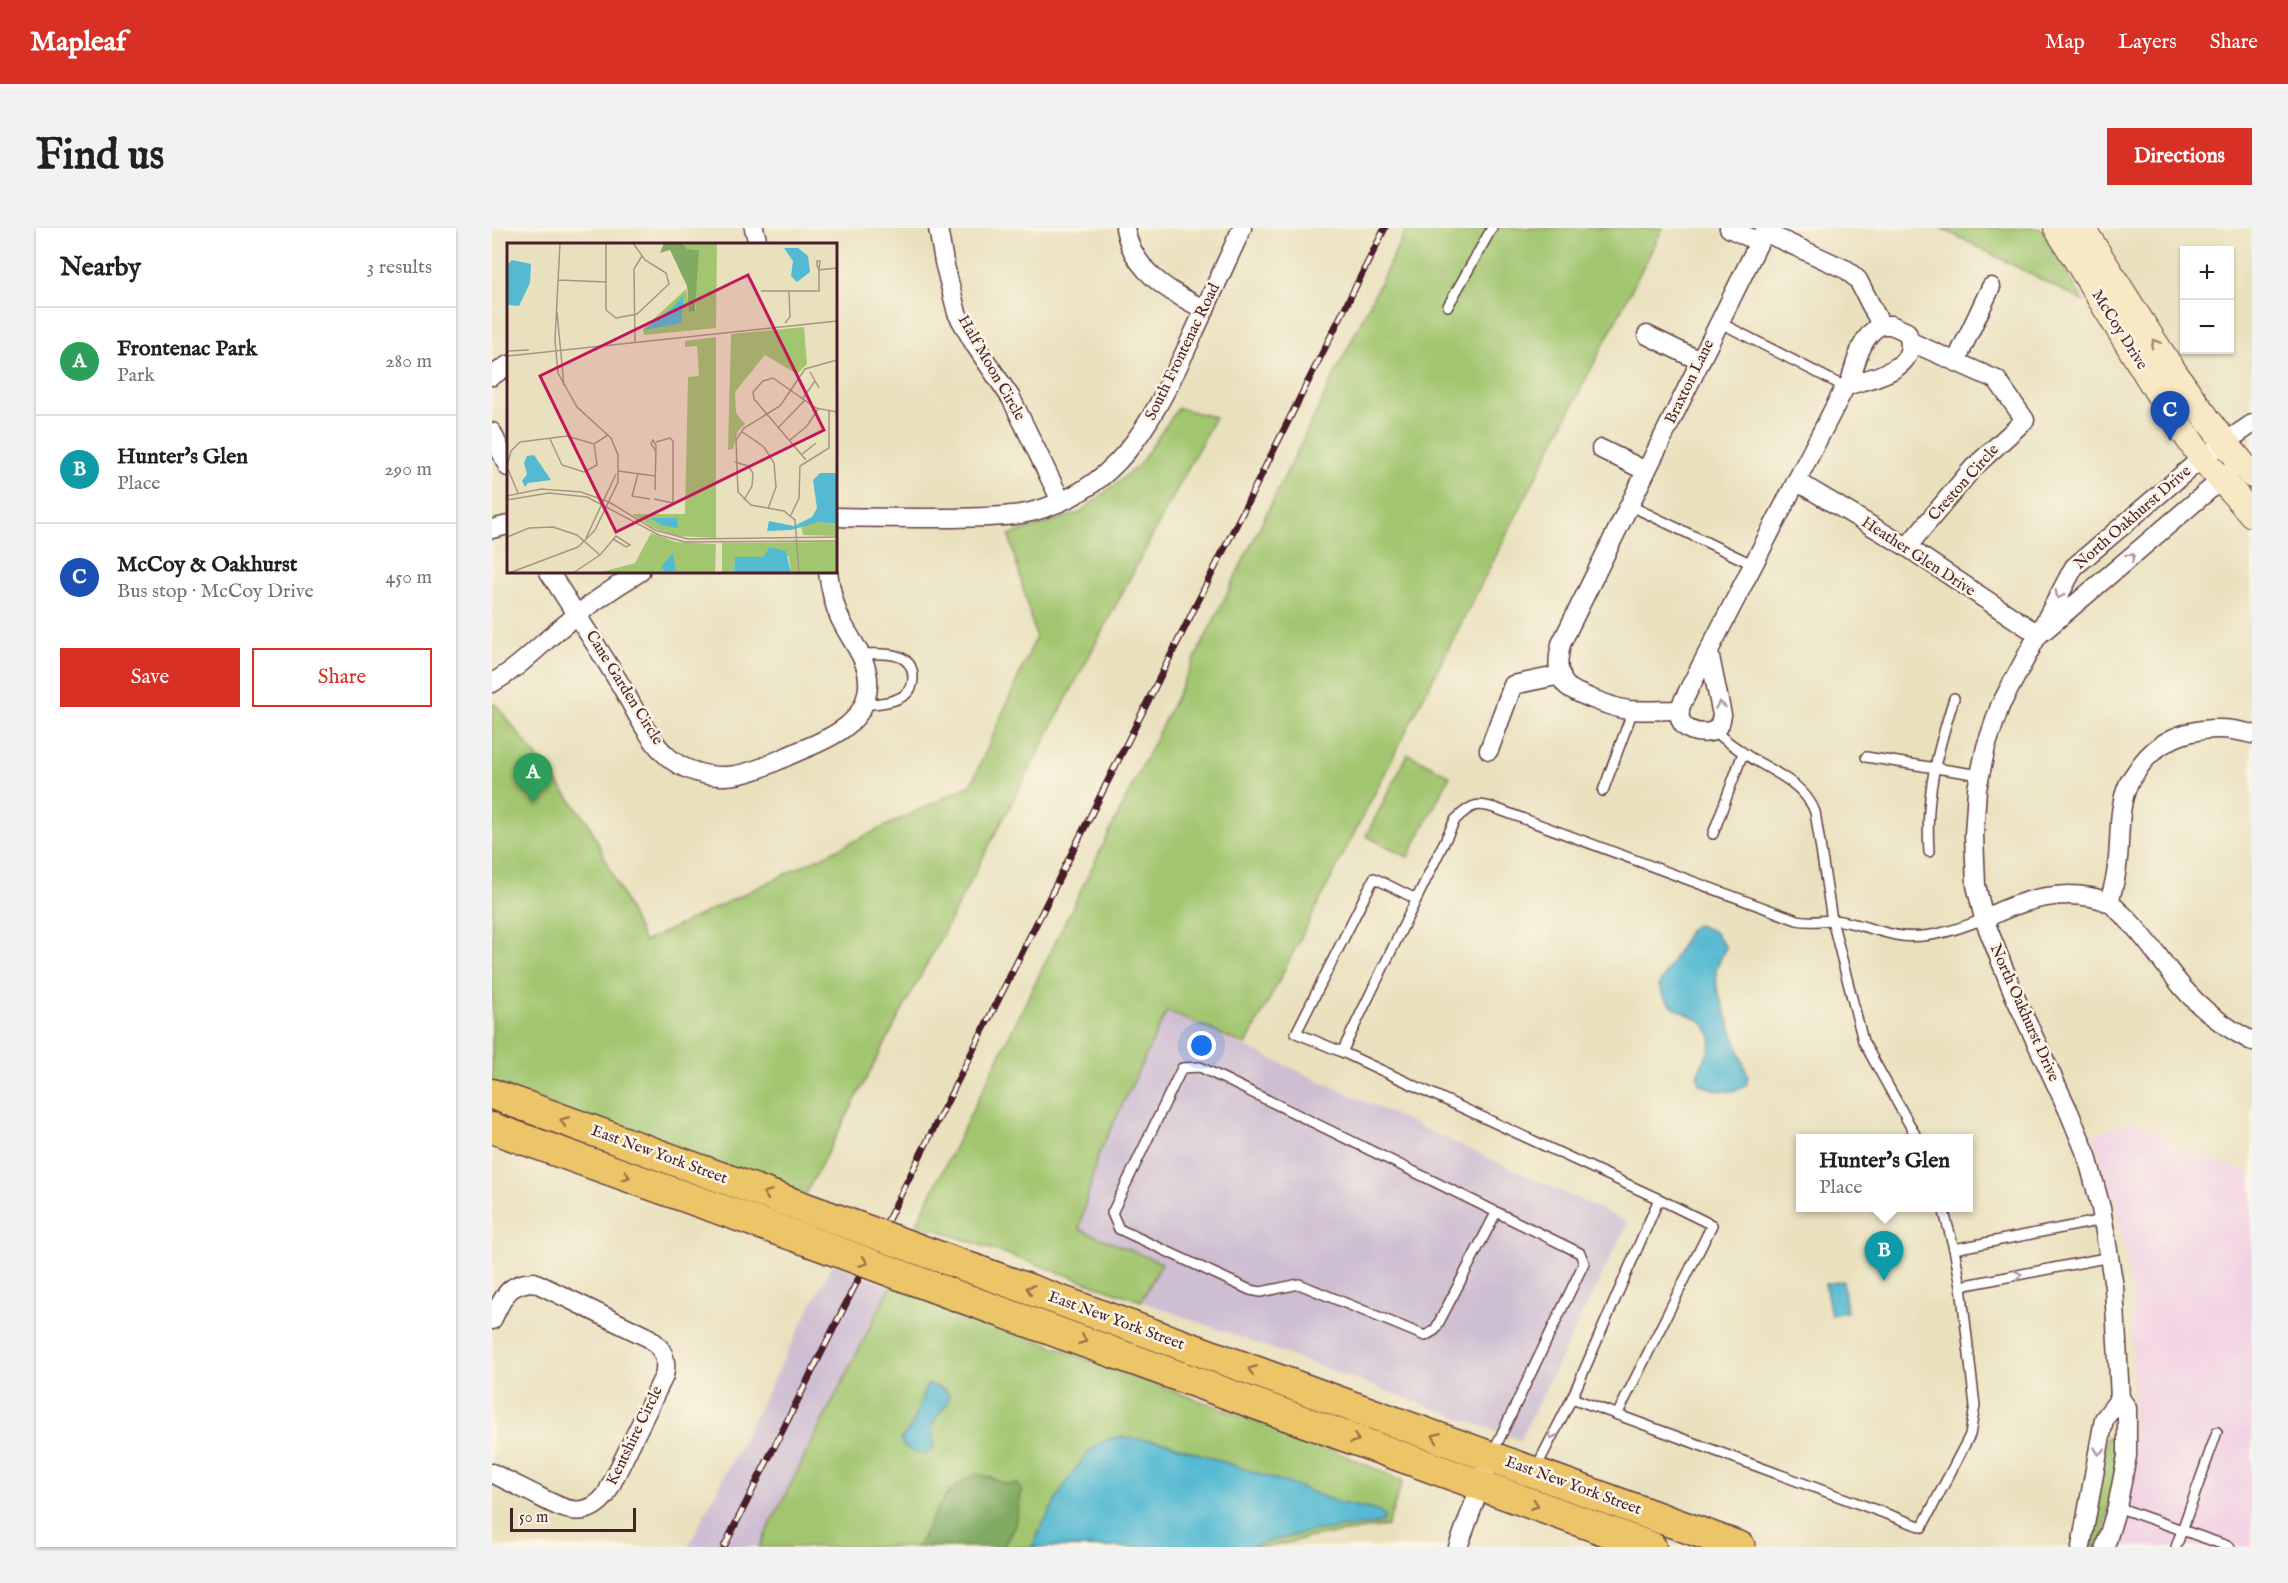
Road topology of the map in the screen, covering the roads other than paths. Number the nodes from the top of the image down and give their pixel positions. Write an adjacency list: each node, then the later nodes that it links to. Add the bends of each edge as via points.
1 (754, 228): 10 (street)
2 (938, 228): 33 (street, Half Moon Circle, via 957,313 1011,398)
3 (1125, 228): 13 (street, via 1127,240 1154,279)
4 (1242, 228): 13 (street, South Frontenac Road)
5 (1492, 228): 12 (lane)
6 (1729, 228): 9 (street)
7 (2057, 228): 27 (street, McCoy Drive)
8 (2082, 228): 25 (street, McCoy Drive, one-way to 8, via 2181,384)
9 (1763, 234): 14 (street, Braxton Lane); 15 (street, via 1846,270 1858,280)
10 (758, 243)
11 (1991, 287): 19 (street)
12 (1448, 306)
13 (1205, 310): 33 (street, South Frontenac Road, via 1159,403 1126,454 1087,489)
14 (1719, 322): 18 (street, Braxton Lane); 22 (lane)
15 (1881, 325): 17 (street, via 1899,327 1907,332); 22 (street, via 1864,342)
16 (1647, 335): 18 (street)
17 (1911, 342): 19 (street, Creston Circle); 22 (street, via 1905,361 1897,368)
18 (1700, 361): 30 (street, Braxton Lane)
19 (1956, 361): 39 (street, Creston Circle, via 1997,380 2025,420 1973,468)
20 (507, 367): 21 (street)
21 (492, 376)
22 (1847, 386): 32 (street)
23 (2252, 424): 25 (street, North Oakhurst Drive)
24 (492, 432): 28 (street)
25 (2224, 442): 27 (street, North Oakhurst Drive); 29 (street, McCoy Drive)
26 (1601, 449): 30 (street)
27 (2202, 458): 31 (street, McCoy Drive); 45 (street, North Oakhurst Drive, one-way to 45, via 2074,567)
28 (507, 465)
29 (2249, 466): 31 (street, North Oakhurst Drive)
30 (1646, 471): 34 (street, Braxton Lane)
31 (2221, 479): 35 (street, McCoy Drive); 45 (street, North Oakhurst Drive, one-way to 31)
32 (1796, 481): 39 (street, Heather Glen Drive); 40 (street)
33 (1061, 501): 36 (street, South Frontenac Road, via 1030,512 1000,516)
34 (1629, 506): 40 (lane); 48 (street, Braxton Lane, via 1561,644 1557,659)
35 (2252, 513)
36 (837, 517)
37 (507, 525): 38 (street)
38 (492, 529)
39 (1907, 547): 45 (street, Heather Glen Drive)
40 (1754, 565): 46 (street)
41 (550, 573): 44 (street, Cane Garden Circle)
42 (638, 573): 44 (street)
43 (828, 573): 47 (street, via 839,615)
44 (578, 615): 49 (street); 51 (street, Cane Garden Circle, via 650,734 667,756 684,768 726,776 746,773 823,741 848,726)
45 (2039, 635): 60 (street, North Oakhurst Drive, via 2000,706)
46 (1709, 652): 53 (street); 54 (street, one-way to 46, via 1722,715)
47 (860, 654): 51 (street, via 868,675); 51 (lane, via 904,658 913,678 912,687 899,699)
48 (1561, 675): 52 (street, via 1572,691); 56 (street, via 1513,685)
49 (492, 683)
50 (1954, 698): 59 (lane)
51 (865, 705)
52 (1633, 710): 53 (street); 61 (lane)
53 (1680, 710): 54 (street, via 1687,729 1695,733)
54 (1714, 731): 57 (lane)
55 (2252, 734): 65 (street, via 2196,730 2172,738 2142,763 2128,784)
56 (1489, 750)
57 (1743, 753): 62 (lane); 67 (lane, via 1795,785 1811,801)
58 (1866, 757): 59 (lane)
59 (1933, 768): 60 (lane); 63 (lane, via 1928,808)
60 (1980, 776): 66 (street, North Oakhurst Drive, via 1974,835 1976,885)
61 (1603, 791)
62 (1713, 834)
63 (1929, 852)
64 (1416, 899): 67 (lane, via 1455,820 1473,805 1485,804 1797,920); 69 (lane); 69 (lane, via 1374,878 1296,1033)
65 (2109, 903): 66 (street, via 2054,896 2007,907); 68 (street, via 2140,931 2193,998)
66 (1983, 919): 67 (lane, via 1948,933 1925,936 1902,936); 76 (street, North Oakhurst Drive, via 2014,997 2069,1112)
67 (1832, 920): 72 (lane, via 1863,1041)
68 (2252, 1041)
69 (1342, 1052): 73 (lane)
70 (492, 1094): 85 (main road, East New York Street, one-way to 70, bridge)
71 (492, 1128): 88 (main road, East New York Street, one-way to 88, bridge)
72 (1915, 1134)
73 (1659, 1199): 81 (lane); 83 (lane, via 1712,1225)
74 (1944, 1212): 77 (lane)
75 (1496, 1213): 75 (lane, via 1200,1067 1182,1068 1112,1213 1119,1229 1250,1290 1261,1292 1299,1284 1425,1336 1436,1330); 85 (lane, via 1580,1253 1584,1263)
76 (2103, 1220): 77 (lane); 78 (street, North Oakhurst Drive)
77 (1954, 1249): 79 (lane)
78 (2110, 1257): 79 (lane, one-way to 78); 82 (street, North Oakhurst Drive)
79 (1961, 1286): 83 (lane, via 1975,1406 1973,1423 1922,1527)
80 (492, 1320): 87 (street, Kentshire Circle, via 508,1291 524,1282 534,1282 649,1338 658,1344 666,1361 664,1376 600,1502 581,1510 563,1508)
81 (1572, 1398): 83 (lane); 86 (lane, one-way to 86)
82 (2120, 1398): 89 (street, North Oakhurst Drive, via 2127,1408 2127,1456); 94 (street, one-way to 94, via 2104,1419)
83 (1617, 1415)
84 (2217, 1432): 90 (lane)
85 (1491, 1457): 86 (main road, East New York Street); 88 (street)
86 (1534, 1472): 93 (main road, East New York Street)
87 (492, 1473)
88 (1480, 1485): 91 (street); 92 (main road, East New York Street, one-way to 92)
89 (2117, 1507): 90 (lane); 95 (street, North Oakhurst Drive)
90 (2182, 1530): 96 (lane); 97 (lane)
91 (1458, 1547)
92 (1651, 1547)
93 (1740, 1547)
94 (2081, 1547)
95 (2105, 1547)
96 (2176, 1547)
97 (2230, 1547)

